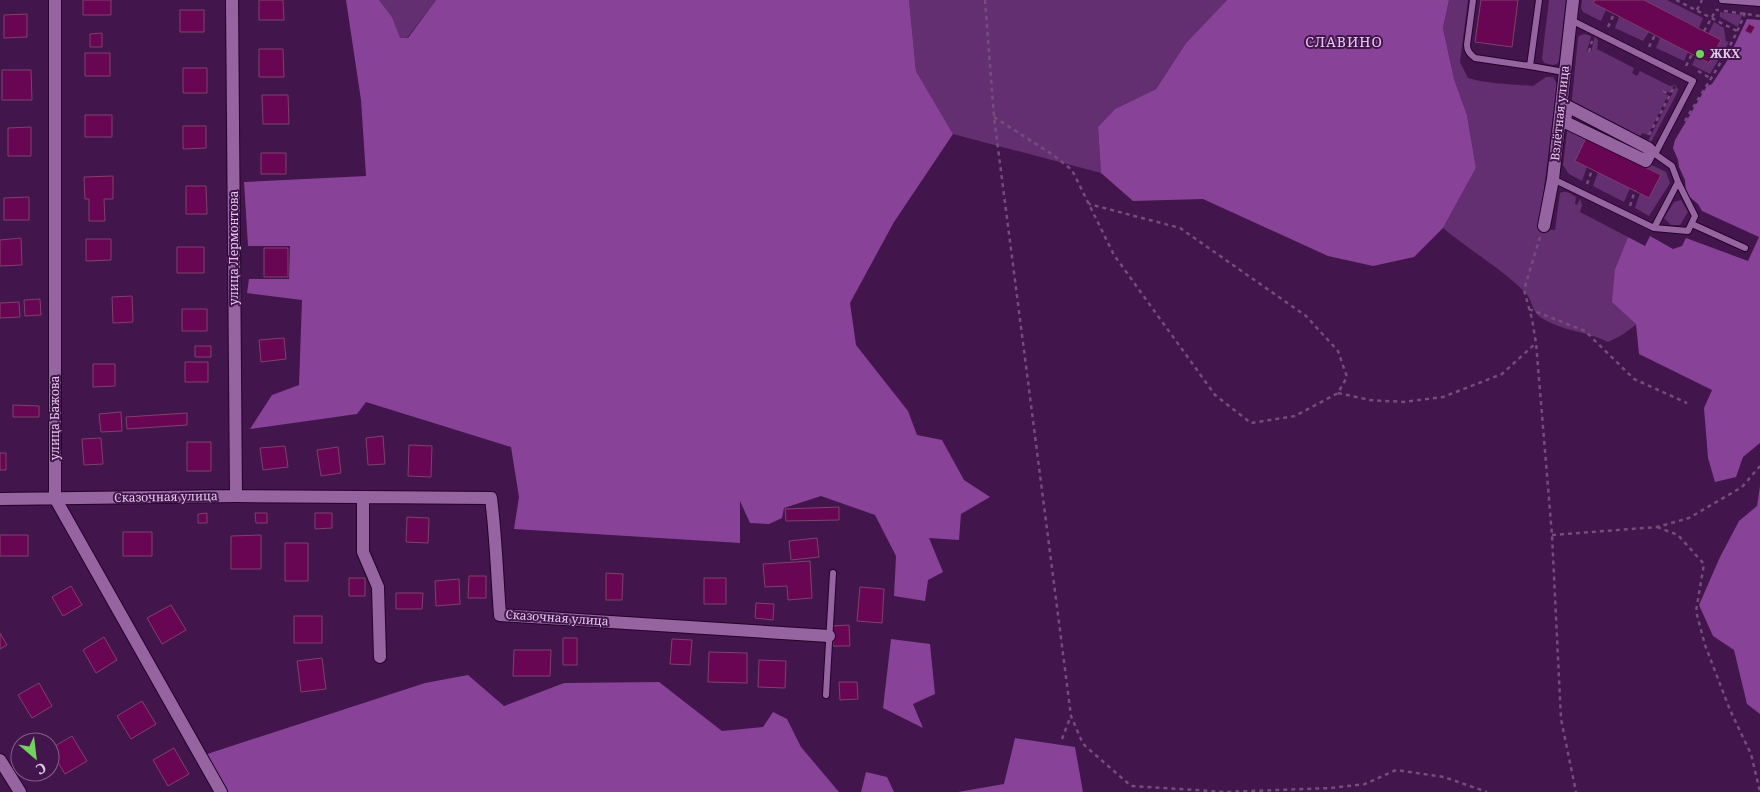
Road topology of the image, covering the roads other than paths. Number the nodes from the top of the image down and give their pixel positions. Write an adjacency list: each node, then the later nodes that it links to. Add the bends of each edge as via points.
1 (55, 0): 20 (street, улица Бажова)
2 (232, 0): 18 (street, улица Лермонтова)
3 (1473, 0): 9 (lane, via 1467,46 1470,55)
4 (1539, 0): 9 (lane)
5 (1573, 0): 8 (street, Взлётная улица)
6 (1722, 0): 7 (lane)
7 (1760, 3)
8 (1571, 20): 10 (street, Взлётная улица); 13 (lane, via 1693,81 1655,154 1672,166)
9 (1530, 66): 10 (lane)
10 (1564, 72): 12 (street, Взлётная улица)
11 (1644, 146): 11 (street, via 1651,151 1646,161 1565,122 1567,106)
12 (1553, 179): 15 (street, Взлётная улица); 16 (lane)
13 (1678, 182): 14 (lane, via 1695,216); 16 (lane)
14 (1692, 224): 16 (lane, via 1688,231); 17 (lane)
15 (1544, 226)
16 (1654, 228)
17 (1745, 248)
18 (236, 496): 19 (street, Сказочная улица); 20 (street, Сказочная улица)
19 (363, 497): 23 (street, Сказочная улица, via 492,498 500,615); 24 (street, via 363,552 378,587)
20 (55, 498): 21 (street, Сказочная улица); 28 (street, улица Бажова)
21 (0, 500)
22 (833, 573): 23 (lane)
23 (829, 636): 25 (lane)
24 (380, 657)
25 (826, 695)
26 (0, 760): 27 (street)
27 (20, 792)
28 (221, 792)

